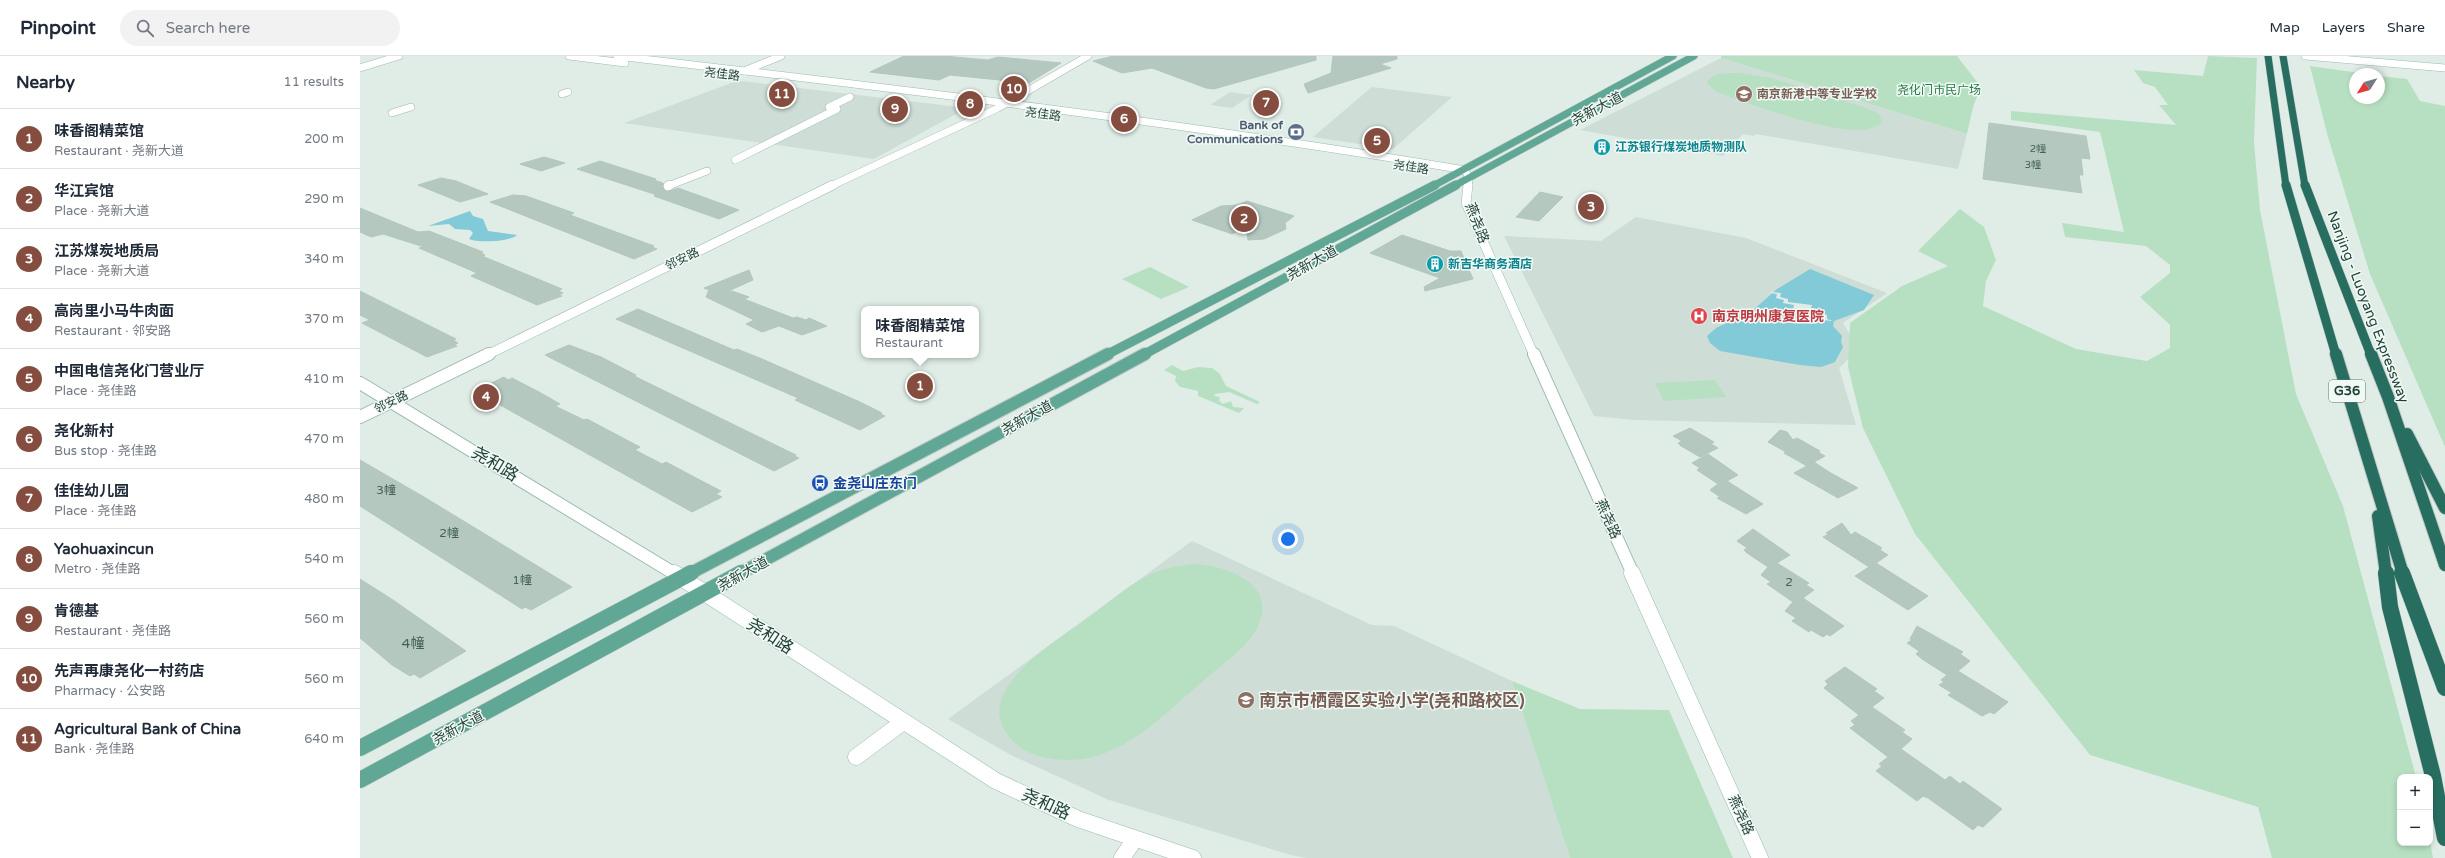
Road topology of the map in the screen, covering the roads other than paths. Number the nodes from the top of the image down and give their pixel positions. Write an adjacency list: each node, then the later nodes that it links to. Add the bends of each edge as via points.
1 (380, 56): 13 (main road)
2 (399, 56): 15 (main road)
3 (569, 56): 19 (main road, 尧佳路)
4 (617, 56): 17 (main road, 尧佳路)
5 (781, 56): 17 (main road)
6 (1088, 56): 19 (main road, 邻安路)
7 (1673, 56): 24 (main road, 尧新大道)
8 (1694, 56): 24 (main road, 尧新大道)
9 (2268, 56): 30 (highway, G36, via 2286,188)
10 (2283, 56): 27 (highway, Nanjing - Luoyang Expressway / G36, via 2306,191)
11 (2305, 56): 16 (main road)
12 (2344, 56): 14 (main road)
13 (360, 62)
14 (2445, 64)
15 (360, 68)
16 (2445, 68)
17 (744, 71): 19 (main road, 尧佳路)
18 (850, 97): 22 (main road, via 829,107 838,109)
19 (1002, 106): 24 (main road, 尧佳路, via 1328,147); 28 (main road, 邻安路, via 895,155)
20 (411, 107): 21 (main road)
21 (392, 113)
22 (735, 160)
23 (707, 172): 25 (main road)
24 (1464, 175): 33 (main road, 尧新大道, via 1028,395); 34 (main road, 尧新大道); 45 (main road, 燕尧路, via 1466,203)
25 (668, 186)
26 (360, 383): 28 (main road, 尧和路)
27 (2388, 397): 31 (highway); 32 (highway, Nanjing - Luoyang Expressway / G36)
28 (392, 402): 29 (main road, 邻安路); 33 (main road, 尧和路)
29 (360, 417)
30 (2372, 473): 35 (highway, G36, via 2397,559); 40 (highway, via 2390,607 2433,776)
31 (2445, 508)
32 (2445, 565)
33 (682, 578): 34 (main road, 尧和路); 37 (main road, 尧新大道)
34 (705, 594): 36 (main road, 尧和路); 39 (main road, 尧新大道)
35 (2445, 688)
36 (903, 722): 38 (main road); 41 (main road, 尧和路, via 996,781 1078,819)
37 (360, 748)
38 (856, 757)
39 (360, 780)
40 (2445, 838)
41 (1135, 839): 42 (main road, 尧和路); 43 (main road)
42 (1171, 855): 44 (main road, 尧和路)
43 (1122, 858)
44 (1193, 858)
45 (1760, 858)

